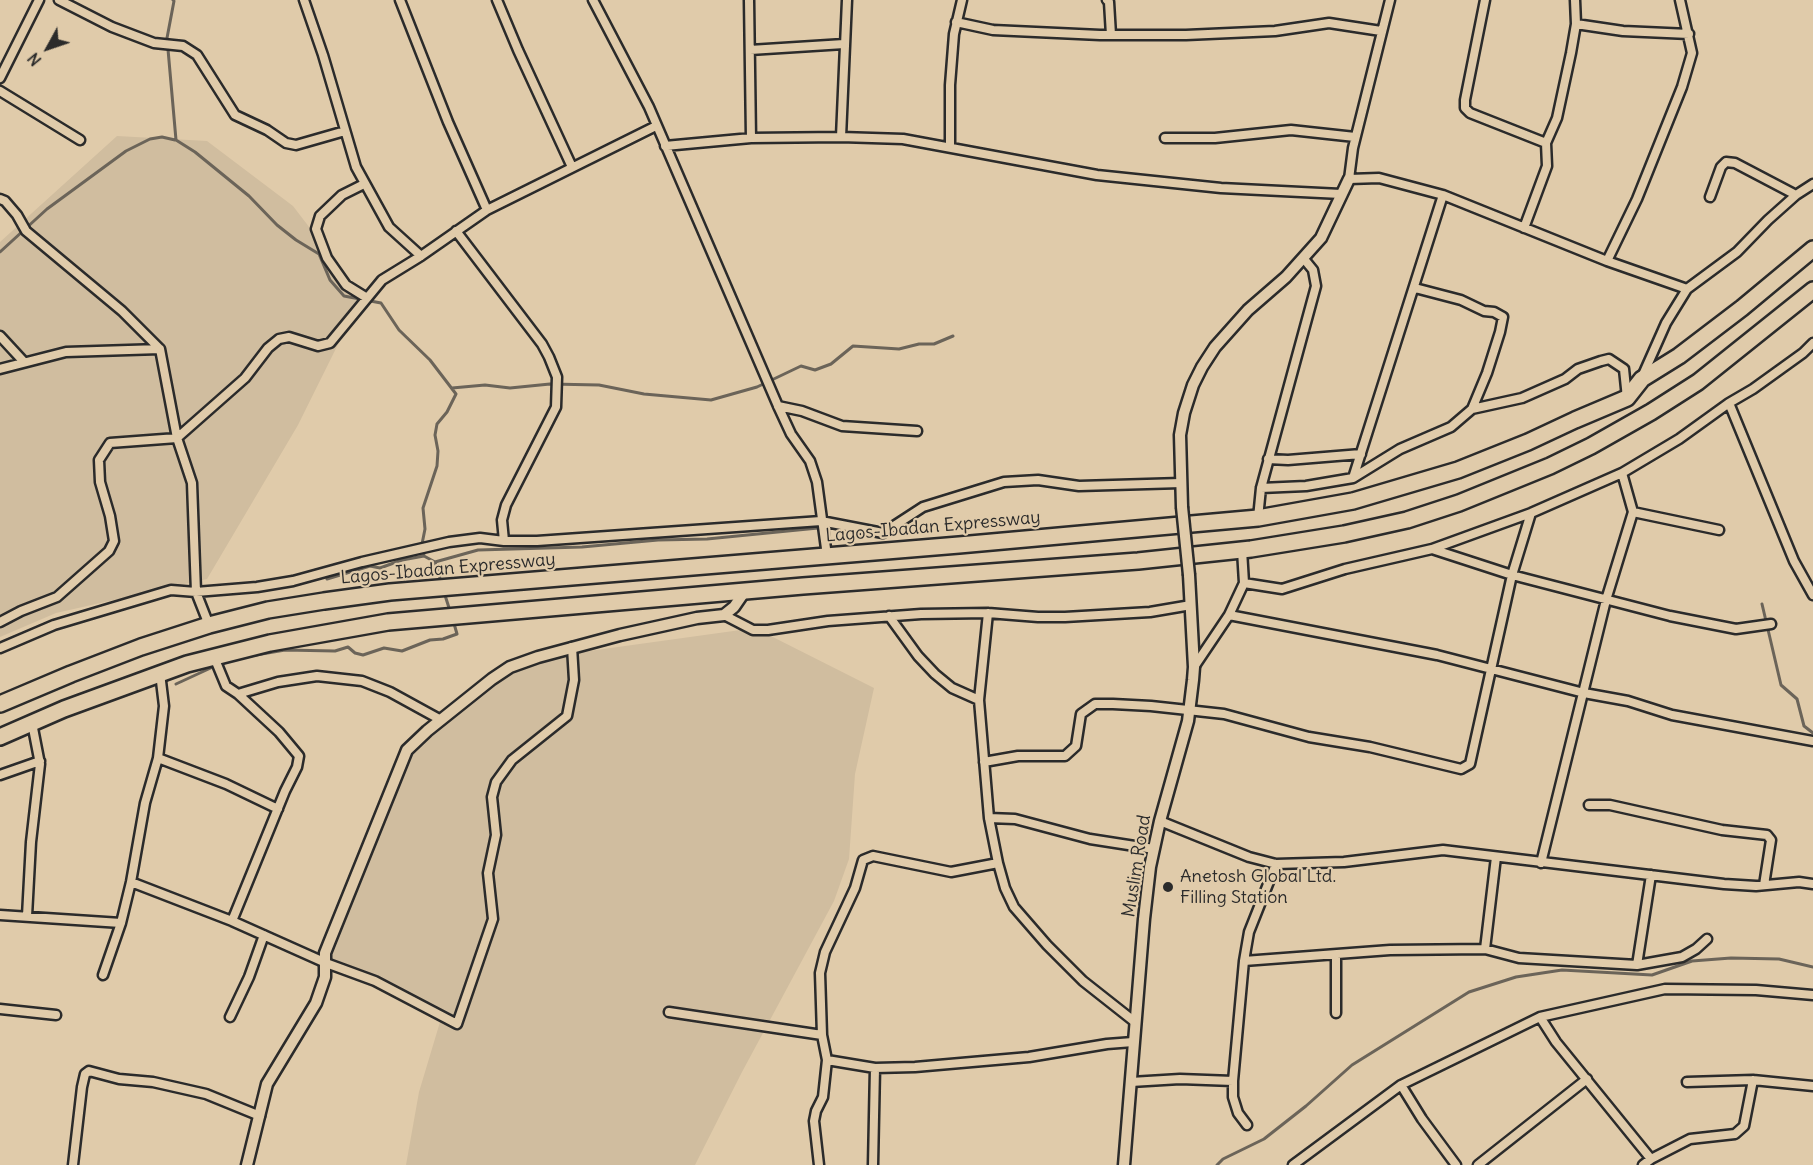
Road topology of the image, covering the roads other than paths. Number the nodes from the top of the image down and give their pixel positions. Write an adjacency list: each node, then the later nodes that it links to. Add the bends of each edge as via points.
1 (39, 0): 22 (street)
2 (59, 0): 25 (street, via 154,43 183,46 197,55 235,115 286,143 296,145)
3 (304, 0): 25 (street)
4 (400, 0): 43 (street)
5 (497, 0): 34 (street)
6 (593, 0): 24 (street, via 650,107)
7 (749, 0): 21 (street)
8 (847, 0): 20 (street)
9 (962, 0): 15 (street)
10 (1107, 0): 19 (street)
11 (1390, 0): 17 (street)
12 (1485, 0): 31 (street, via 1466,108)
13 (1575, 0): 16 (street)
14 (1680, 0): 18 (street)
15 (957, 22): 19 (street, via 993,30); 33 (street, via 950,85)
16 (1576, 24): 18 (street, via 1623,32); 31 (street, via 1557,118)
17 (1381, 31): 19 (street, via 1329,23 1275,31); 27 (street)
18 (1689, 34): 49 (street, via 1692,53 1682,87 1637,199)
19 (1111, 35)
20 (844, 44): 21 (street); 26 (street)
21 (750, 50): 28 (street)
22 (0, 78)
23 (0, 92): 30 (street)
24 (656, 126): 32 (street); 34 (street)
25 (345, 131): 36 (street)
26 (841, 137): 28 (street); 33 (street, via 903,139)
27 (1355, 137): 29 (street, via 1291,130 1215,138); 35 (street)
28 (751, 138): 32 (street)
29 (1166, 138)
30 (80, 140)
31 (1546, 143): 44 (street, via 1547,166)
32 (665, 146): 64 (street)
33 (950, 146): 38 (street, via 1097,176)
34 (572, 167): 43 (street)
35 (1348, 179): 38 (street, Muslim Road); 39 (street, via 1379,178)
36 (364, 184): 47 (street, via 390,227); 53 (street, via 342,195 320,216 316,229 327,258 346,285)
37 (1813, 184): 40 (street)
38 (1341, 194): 48 (street, Muslim Road, via 1327,228)
39 (1443, 195): 44 (street); 50 (street)
40 (1796, 195): 41 (street, via 1726,162); 51 (street, via 1737,252)
41 (1710, 197)
42 (0, 199): 56 (street, via 24,228 122,310)
43 (487, 210): 45 (street)
44 (1524, 228): 49 (street)
45 (456, 231): 47 (street); 79 (street, via 542,344 557,377 556,407 506,505 502,520)
46 (1813, 249): 61 (highway, Lagos-Ibadan Expressway, via 1679,356)
47 (421, 256): 53 (street, via 382,280)
48 (1304, 259): 69 (street, via 1314,270 1316,286); 72 (street, Muslim Road, via 1248,310 1202,367 1193,385 1180,435)
49 (1607, 261): 51 (street)
50 (1415, 288): 65 (street, via 1461,300 1503,317); 68 (street)
51 (1686, 289): 61 (street, via 1666,323)
52 (1813, 290): 81 (highway, via 1698,382 1550,466 1407,520)
53 (367, 298): 67 (street, via 330,343 318,346 279,339 267,348 245,378)
54 (0, 336): 59 (street)
55 (1813, 343): 57 (street)
56 (160, 349): 59 (street, via 66,352); 67 (street)
57 (1803, 353): 58 (street); 63 (street)
58 (1813, 356)
59 (24, 362): 60 (street)
60 (0, 369)
61 (1642, 379): 62 (highway, Lagos-Ibadan Expressway)
62 (1627, 398): 65 (street, via 1624,369 1609,359 1578,369 1522,398); 76 (highway, Lagos-Ibadan Expressway, via 1458,470 1353,501)
63 (1729, 403): 70 (street); 87 (street, via 1794,561)
64 (778, 406): 66 (street, via 842,426); 77 (street, via 810,461 817,482)
65 (1472, 408): 71 (street, via 1451,427 1400,449)
66 (917, 431)
67 (177, 438): 86 (street, via 192,483); 94 (street, via 110,443 99,460 100,482 114,541 109,551 57,597)
68 (1360, 454): 69 (street); 71 (street)
69 (1268, 459): 73 (street)
70 (1622, 473): 74 (street); 75 (street)
71 (1353, 478): 73 (street)
72 (1181, 483): 77 (street, via 1079,486 1038,480 1004,482 923,507 883,533); 89 (street, Muslim Road, bridge)
73 (1260, 488): 76 (street)
74 (1633, 512): 78 (street); 88 (street)
75 (1531, 513): 80 (street); 83 (street)
76 (1258, 518): 82 (highway, Lagos-Ibadan Expressway)
77 (821, 521): 79 (street); 82 (street)
78 (1719, 530)
79 (504, 541): 86 (street, via 480,538 449,542 293,581)
80 (1432, 549): 83 (street); 84 (street, via 1345,569 1282,589)
81 (1242, 550): 84 (street); 85 (highway)
82 (827, 556): 96 (highway, Lagos-Ibadan Expressway, via 390,592 268,610)
83 (1512, 575): 88 (street); 101 (street)
84 (1244, 583): 92 (street)
85 (745, 591): 91 (street); 99 (highway, via 388,622)
86 (196, 592): 96 (street); 98 (street, via 171,590 54,626)
87 (1813, 595)
88 (1606, 600): 95 (street, via 1736,629); 103 (street)
89 (1191, 605): 90 (street, via 1150,612 1065,617); 100 (street, Muslim Road)
90 (988, 613): 93 (street); 105 (street)
91 (724, 615): 93 (street, via 753,630); 97 (street)
92 (1230, 615): 100 (street); 101 (street)
93 (889, 616): 105 (street, via 935,674 952,688)
94 (0, 622)
95 (1771, 624)
96 (209, 625): 106 (highway, Lagos-Ibadan Expressway, via 70,674)
97 (573, 647): 108 (street, via 510,667); 138 (street, via 574,680 567,716 512,760 496,782 492,797 496,835 488,873 493,919 457,1024 375,981)
98 (0, 648)
99 (214, 657): 102 (highway); 104 (street, via 226,686)
100 (1194, 667): 107 (street, Muslim Road)
101 (1491, 669): 103 (street); 107 (street, via 1470,764 1461,769 1308,737 1224,714)
102 (160, 673): 109 (highway); 112 (street, via 164,706)
103 (1584, 693): 111 (street, via 1672,715); 122 (street)
104 (238, 694): 108 (street, via 316,676 362,681); 117 (street, via 299,756)
105 (979, 700): 114 (street)
106 (0, 704)
107 (1190, 710): 114 (street, via 1095,705 1081,714 1076,746 1065,756 1018,756); 119 (street, Muslim Road)
108 (441, 720): 138 (street, via 407,750 329,943)
109 (32, 723): 110 (highway); 113 (street)
110 (0, 737)
111 (1813, 741)
112 (158, 758): 117 (street); 126 (street, via 145,803)
113 (39, 761): 115 (street); 130 (street)
114 (984, 762): 118 (street)
115 (0, 775)
116 (1589, 805): 128 (street, via 1610,805 1722,830 1767,835 1771,840)
117 (278, 809): 131 (street)
118 (989, 818): 120 (street, via 1007,817 1090,839); 123 (street)
119 (1160, 821): 120 (street, Muslim Road); 124 (street)
120 (1154, 849): 148 (street, Muslim Road)
121 (1496, 857): 122 (street); 124 (street, via 1443,850 1344,862); 135 (street)
122 (1541, 862): 125 (street)
123 (998, 863): 148 (street, via 1014,907 1026,922 1083,981); 149 (street, via 951,872 873,856 863,860 820,973)
124 (1276, 864): 137 (street, via 1249,932)
125 (1651, 875): 128 (street); 139 (street)
126 (131, 882): 131 (street); 132 (street)
127 (1813, 884): 128 (street)
128 (1764, 885)
129 (0, 915): 130 (street)
130 (27, 916): 132 (street)
131 (232, 921): 133 (street)
132 (121, 923): 140 (street)
133 (264, 935): 138 (street); 146 (street)
134 (1707, 939): 139 (street, via 1682,957)
135 (1485, 949): 136 (street); 139 (street, via 1519,958)
136 (1336, 955): 137 (street); 144 (street)
137 (1244, 961): 155 (street)
138 (326, 963): 160 (street, via 316,1003 267,1084)
139 (1637, 965)
140 (104, 975)
141 (1813, 995): 147 (street, via 1665,989)
142 (0, 1009): 145 (street)
143 (669, 1012): 149 (street)
144 (1336, 1013)
145 (56, 1015)
146 (230, 1017)
147 (1540, 1017): 153 (street); 158 (street)
148 (1135, 1022): 150 (street, Muslim Road)
149 (822, 1035): 151 (street)
150 (1133, 1042): 152 (street, via 1029,1057); 156 (street, Muslim Road)
151 (827, 1059): 152 (street); 165 (street, via 823,1097 814,1121)
152 (874, 1068): 166 (street)
153 (1587, 1079): 162 (street); 170 (street)
154 (1753, 1080): 157 (street); 159 (street); 162 (street, via 1744,1126 1735,1134 1690,1140)
155 (1233, 1081): 156 (street); 161 (street, via 1238,1113)
156 (1131, 1082): 167 (street, Muslim Road)
157 (1687, 1082)
158 (1401, 1085): 168 (street); 169 (street)
159 (1813, 1086)
160 (260, 1116): 163 (street, via 206,1094 89,1071 82,1087); 164 (street)
161 (1247, 1125)
162 (1651, 1159): 171 (street)
163 (73, 1165)
164 (247, 1165)
165 (819, 1165)
166 (873, 1165)
167 (1124, 1165)
168 (1293, 1165)
169 (1456, 1165)
170 (1478, 1165)
171 (1643, 1165)

